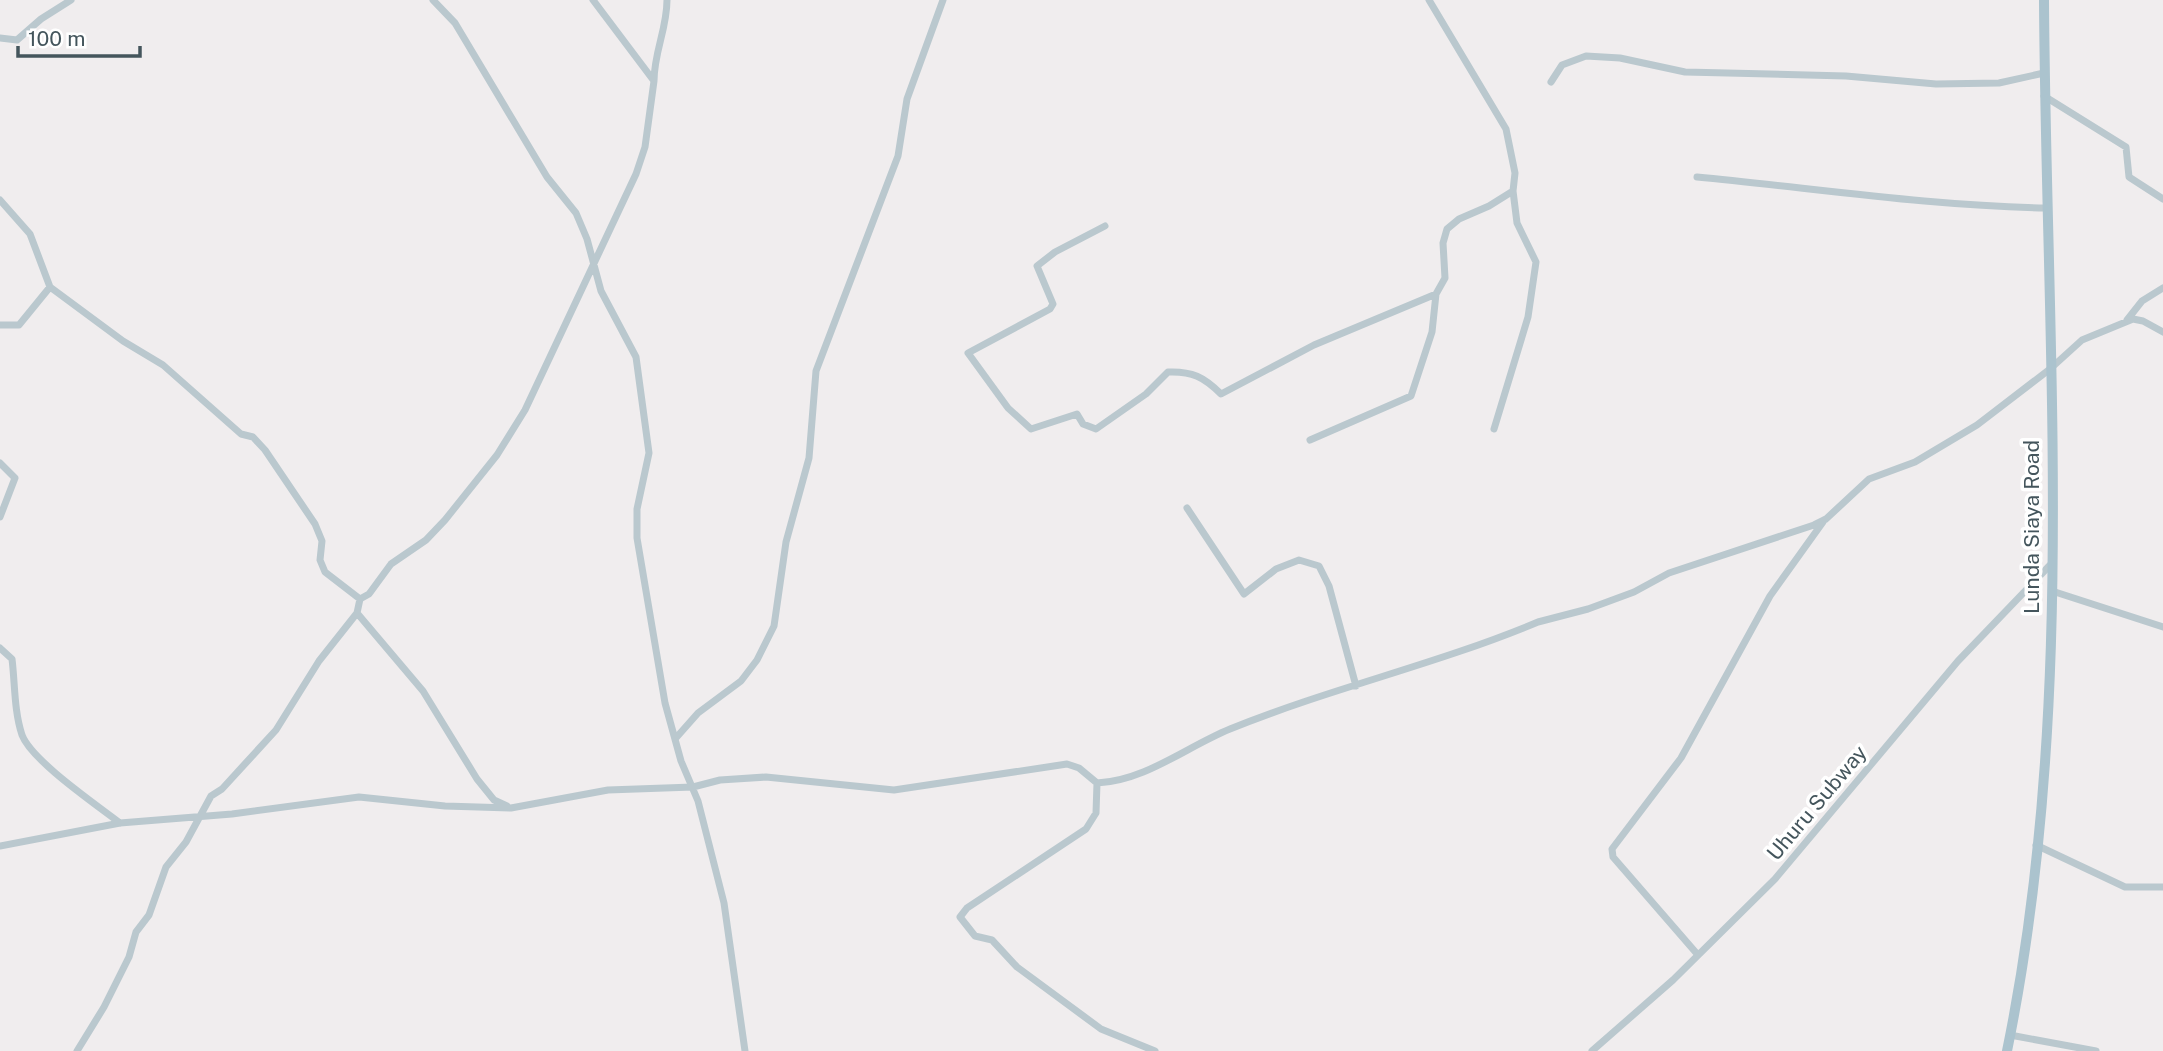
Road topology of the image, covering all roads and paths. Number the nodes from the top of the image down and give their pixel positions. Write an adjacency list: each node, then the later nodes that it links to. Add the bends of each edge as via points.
1 (71, 0): 8 (street, via 17,40)
2 (433, 0): 19 (street, via 455,23 547,177 576,213)
3 (593, 0): 10 (street)
4 (667, 0): 10 (street, via 663,38 654,57)
5 (943, 0): 40 (street, via 908,99 898,156 816,371 811,444 786,542 774,626 741,681 698,713)
6 (1429, 0): 14 (street, via 1506,129 1515,173)
7 (2044, 0): 9 (main road, Lunda Siaya Road)
8 (0, 38)
9 (2044, 73): 11 (street, via 1999,83 1936,84 1685,72 1586,56 1562,65); 12 (main road, Lunda Siaya Road)
10 (654, 81): 19 (street, via 643,155)
11 (1551, 82)
12 (2044, 96): 15 (street, via 2126,147 2129,177); 17 (main road, Lunda Siaya Road)
13 (1697, 177): 17 (street, via 1955,205)
14 (1513, 191): 22 (street, via 1449,226 1443,243 1446,278); 27 (street, via 1517,223 1536,262 1528,317)
15 (2163, 199)
16 (0, 200): 20 (street, via 30,234)
17 (2046, 208): 26 (main road, Lunda Siaya Road)
18 (1105, 226): 22 (street, via 1037,266 1051,309 968,354 1008,408 1031,429 1077,414 1083,424 1096,429 1146,394 1168,372 1190,372 1221,394 1314,345)
19 (594, 265): 35 (street, via 575,298 548,366 496,455 434,532 391,564); 40 (street, via 601,292 636,357 640,378 649,453 636,530)
20 (50, 287): 24 (street, via 19,326); 35 (street, via 163,365 241,434 253,437 315,524 326,572)
21 (2163, 288): 23 (street, via 2142,301)
22 (1436, 294): 28 (street, via 1432,332 1411,396)
23 (2127, 321): 25 (street, via 2143,321); 26 (street, via 2082,340)
24 (0, 325)
25 (2163, 332)
26 (2050, 369): 32 (street, via 1958,437 1915,462 1870,479); 33 (main road, Lunda Siaya Road)
27 (1494, 429)
28 (1310, 440)
29 (0, 463): 31 (street, via 15,478)
30 (1187, 508): 39 (street, via 1244,594 1276,569 1299,561 1319,566 1329,586)
31 (0, 517)
32 (1826, 519): 39 (street, via 1669,573 1588,609); 49 (street, via 1770,596 1681,758 1612,849 1613,857)
33 (2053, 562): 34 (main road, Lunda Siaya Road); 49 (street, Uhuru Subway, via 1958,661 1798,854)
34 (2052, 591): 37 (street); 46 (main road, Lunda Siaya Road)
35 (360, 599): 36 (street)
36 (357, 613): 43 (street, via 423,691 477,779 494,800); 44 (street, via 319,661 276,730 211,796)
37 (2163, 627)
38 (0, 648): 45 (street, via 12,659 19,720 28,745)
39 (1356, 686): 41 (street, via 1230,729 1143,772)
40 (674, 739): 42 (street)
41 (1097, 783): 42 (street, via 1067,764 894,790 766,777); 53 (street, via 1096,813 1086,829 960,917 975,936 992,940 1017,967 1089,1022)
42 (693, 787): 43 (street, via 608,790); 52 (street, via 724,903)
43 (511, 808): 44 (street, via 359,797)
44 (202, 814): 45 (street); 51 (street, via 162,874 129,957)
45 (120, 823): 47 (street)
46 (2036, 844): 48 (street, via 2125,887); 50 (main road, Lunda Siaya Road, via 2028,930)
47 (0, 846)
48 (2163, 887)
49 (1698, 955): 54 (street, Uhuru Subway)
50 (2010, 1035): 55 (main road, Lunda Siaya Road); 56 (street)
51 (76, 1051)
52 (745, 1051)
53 (1155, 1051)
54 (1592, 1051)
55 (2007, 1051)
56 (2096, 1051)

